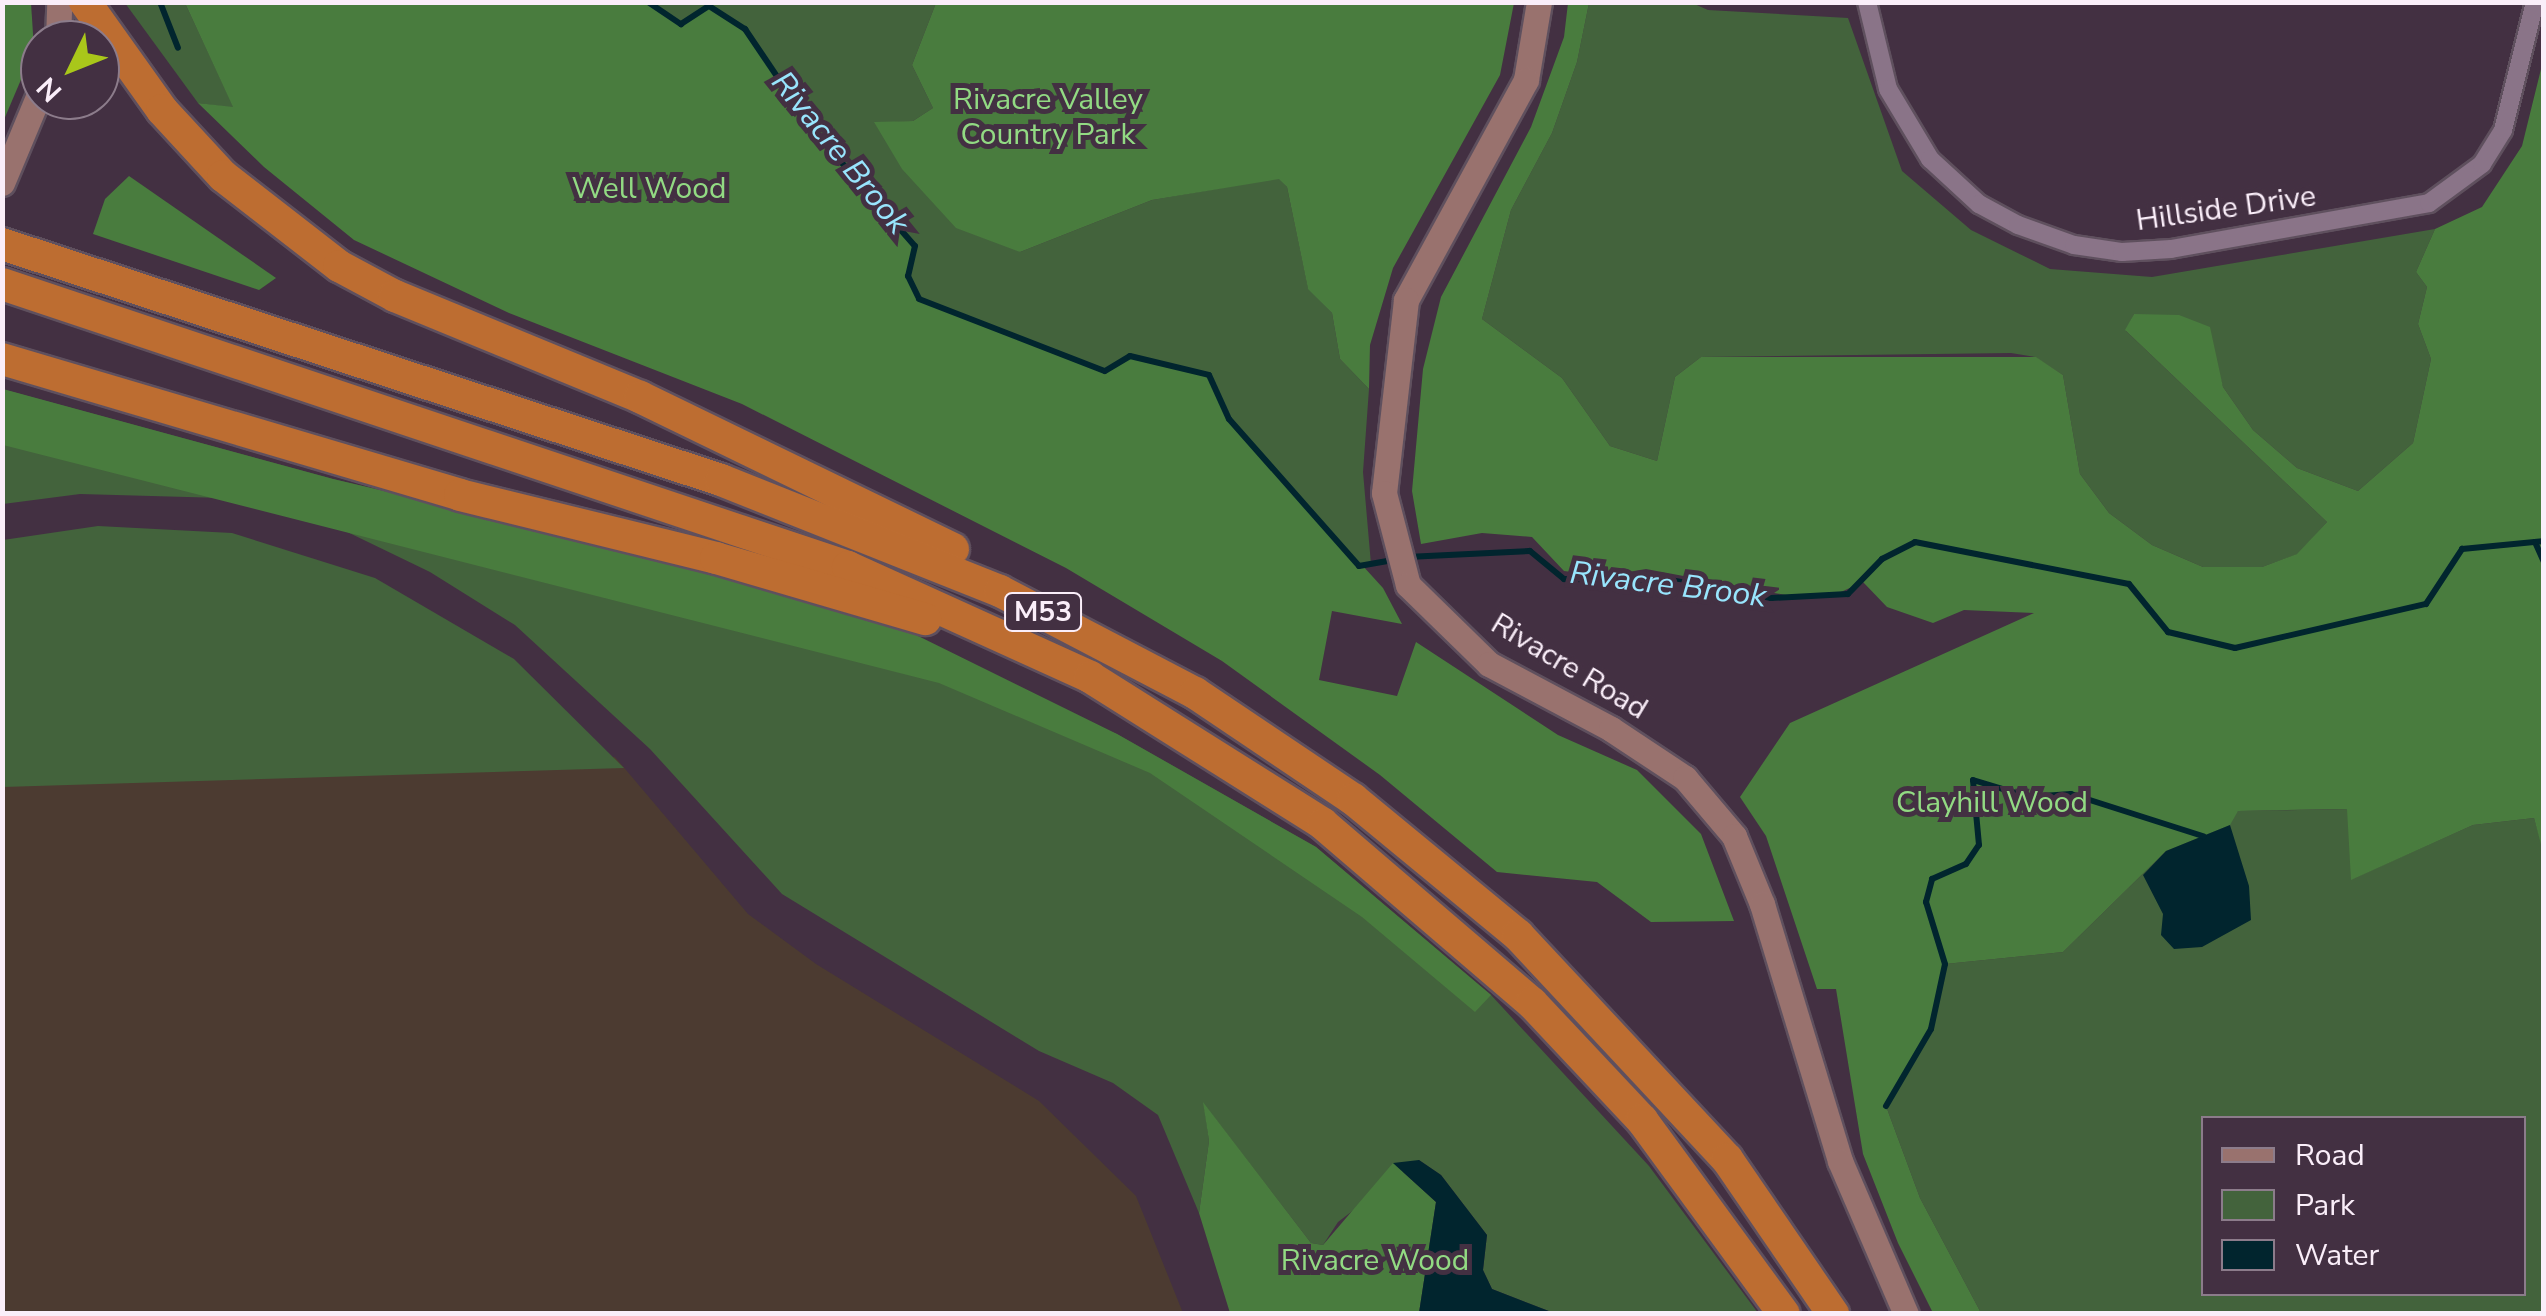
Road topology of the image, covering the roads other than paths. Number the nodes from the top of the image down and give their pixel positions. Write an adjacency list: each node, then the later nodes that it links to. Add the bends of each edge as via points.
1 (85, 2): 10 (highway, via 162,110 223,176 339,266 394,296 640,397 998,571)
2 (1539, 2): 14 (main road, Rivacre Road, via 1526,80 1406,300 1384,492 1408,585 1489,664 1611,729 1684,778 1734,836 1762,904 1840,1161)
3 (1867, 2): 4 (street, Hillside Drive, via 1888,90 1930,158 1979,204 2018,225 2074,245 2122,252 2170,250 2429,204 2482,164 2503,130)
4 (2535, 2)
5 (28, 120): 6 (main road)
6 (2, 183)
7 (2, 244): 10 (highway, M53, via 721,480 984,584)
8 (13, 288): 11 (highway, M53, via 848,567)
9 (2, 358): 11 (highway, via 460,495 919,617)
10 (1117, 649): 13 (highway, M53, via 1264,736 1518,935 1727,1159)
11 (1090, 677): 12 (highway, M53, via 1323,824 1532,1003 1642,1120)
12 (1784, 1314)
13 (1833, 1314)
14 (1906, 1314)

